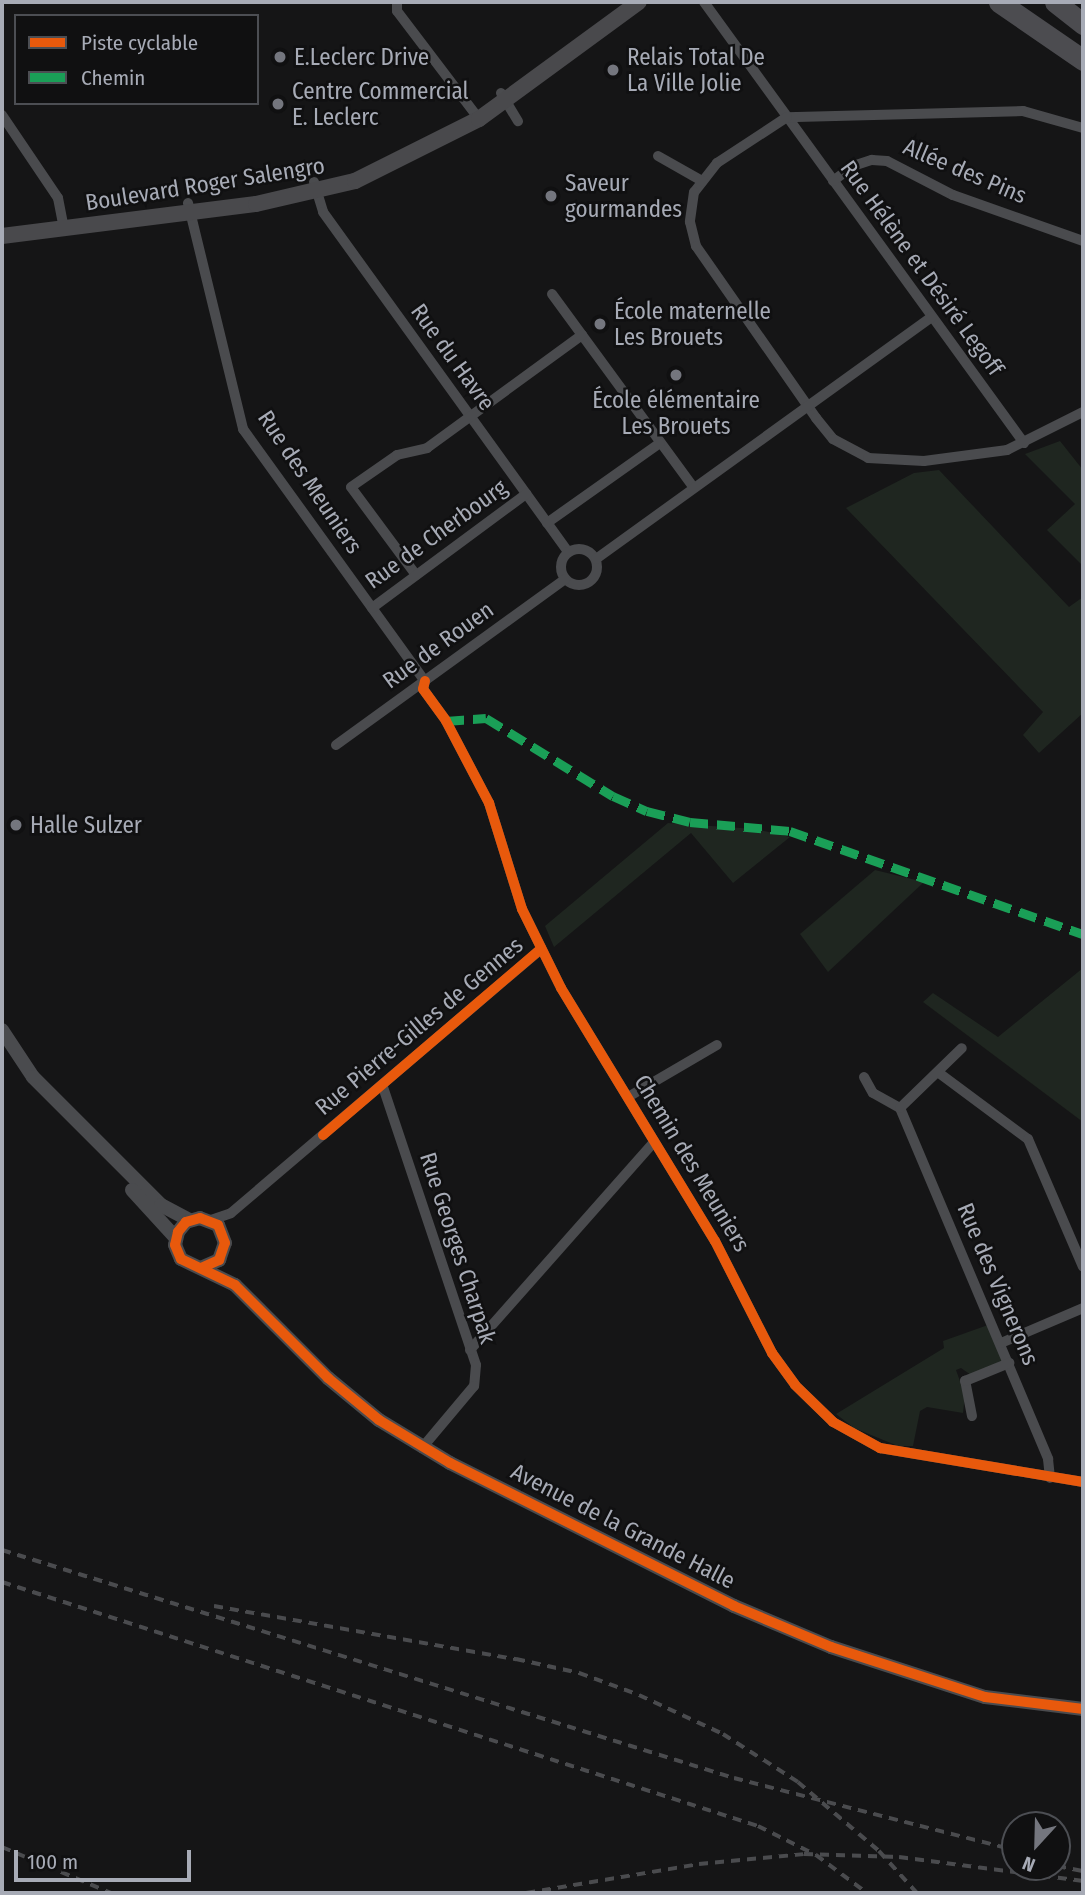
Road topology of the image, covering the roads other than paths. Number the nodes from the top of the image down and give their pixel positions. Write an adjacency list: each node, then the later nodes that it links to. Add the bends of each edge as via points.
1 (397, 2): 13 (street, via 397,11)
2 (622, 2): 8 (main road, Boulevard Roger Salengro)
3 (639, 2): 10 (main road, Boulevard Roger Salengro)
4 (704, 2): 14 (street, Rue Hélène et Désiré Legoff)
5 (999, 2): 9 (highway)
6 (1055, 2): 7 (highway)
7 (1083, 24)
8 (571, 41): 10 (main road, via 546,66); 11 (main road, Boulevard Roger Salengro)
9 (1083, 60)
10 (546, 72): 11 (main road, Boulevard Roger Salengro)
11 (502, 98): 13 (main road, Boulevard Roger Salengro); 15 (street)
12 (2, 115): 22 (street, via 58,198)
13 (477, 116): 20 (main road, Boulevard Roger Salengro, via 408,153)
14 (787, 117): 16 (street, via 1023,111); 18 (street, via 717,163); 19 (street, Rue Hélène et Désiré Legoff)
15 (518, 121)
16 (1083, 128)
17 (658, 156): 18 (street)
18 (702, 181): 29 (street, via 694,192 690,222 696,246)
19 (833, 181): 25 (street, Allée des Pins, via 853,166 887,161 953,195); 27 (street, Rue Hélène et Désiré Legoff)
20 (315, 187): 21 (main road, Boulevard Roger Salengro); 31 (street, Rue du Havre, via 323,212)
21 (188, 208): 22 (main road, Boulevard Roger Salengro); 41 (street, Rue des Meuniers, via 243,429)
22 (63, 224): 23 (main road, Boulevard Roger Salengro); 24 (main road, Boulevard Roger Salengro)
23 (2, 229)
24 (2, 236)
25 (1083, 241)
26 (552, 294): 28 (street)
27 (932, 317): 29 (street); 33 (street, Rue Hélène et Désiré Legoff)
28 (582, 335): 31 (street); 32 (street)
29 (807, 405): 33 (street, via 832,439 868,458 924,461); 34 (street)
30 (1083, 412): 33 (street)
31 (471, 417): 35 (street, Rue du Havre); 39 (street, via 427,448 397,455 351,487)
32 (660, 443): 34 (street); 36 (street)
33 (1024, 443)
34 (693, 487): 38 (street)
35 (526, 494): 36 (street, Rue du Havre); 39 (street, Rue de Cherbourg)
36 (547, 523): 37 (street, Rue du Havre)
37 (568, 552): 38 (street, via 585,549); 40 (street, via 560,566)
38 (596, 559): 40 (street, via 597,573 589,582 575,585)
39 (416, 575): 41 (street, Rue de Cherbourg)
40 (565, 579): 42 (street, Rue de Rouen)
41 (372, 608): 42 (street, Rue des Meuniers)
42 (425, 681): 43 (street, Rue de Rouen); 44 (street, Chemin des Meuniers, via 423,689 446,721 489,803 522,909)
43 (336, 745)
44 (541, 949): 51 (street, Rue Pierre-Gilles de Gennes); 52 (street, Chemin des Meuniers)
45 (2, 1030): 56 (street, via 33,1077 161,1205)
46 (716, 1045): 52 (street)
47 (962, 1048): 49 (street)
48 (2, 1052): 59 (street, Avenue de la Grande Halle, via 24,1082)
49 (939, 1073): 53 (street); 60 (street, via 1028,1139)
50 (864, 1077): 53 (street, via 873,1093)
51 (383, 1087): 55 (street, Rue Pierre-Gilles de Gennes); 67 (street, Rue Georges Charpak)
52 (628, 1097): 54 (street, Chemin des Meuniers)
53 (900, 1108): 66 (street, Rue des Vignerons)
54 (654, 1142): 67 (street); 71 (street, Chemin des Meuniers, via 719,1247 778,1362 810,1403 867,1443 900,1454)
55 (231, 1213): 57 (street); 58 (street)
56 (189, 1220): 57 (street); 59 (street)
57 (211, 1220): 58 (street)
58 (224, 1236): 61 (street, Avenue de la Grande Halle)
59 (176, 1238): 62 (street, Avenue de la Grande Halle, via 181,1259)
60 (1080, 1248): 63 (street)
61 (222, 1256): 62 (street); 64 (street, Avenue de la Grande Halle)
62 (201, 1268): 64 (street, Avenue de la Grande Halle)
63 (1083, 1268)
64 (235, 1285): 70 (street, Avenue de la Grande Halle, via 346,1393)
65 (1083, 1308): 66 (street)
66 (1001, 1343): 68 (street, Rue des Vignerons)
67 (470, 1350): 70 (street, Rue Georges Charpak, via 474,1386)
68 (1009, 1363): 69 (street, via 965,1381); 71 (street, Rue des Vignerons, via 1048,1459)
69 (972, 1416)
70 (422, 1448): 73 (street, Avenue de la Grande Halle, via 803,1637 985,1697)
71 (1050, 1478): 72 (street, Chemin des Meuniers)
72 (1083, 1482)
73 (1083, 1709)

